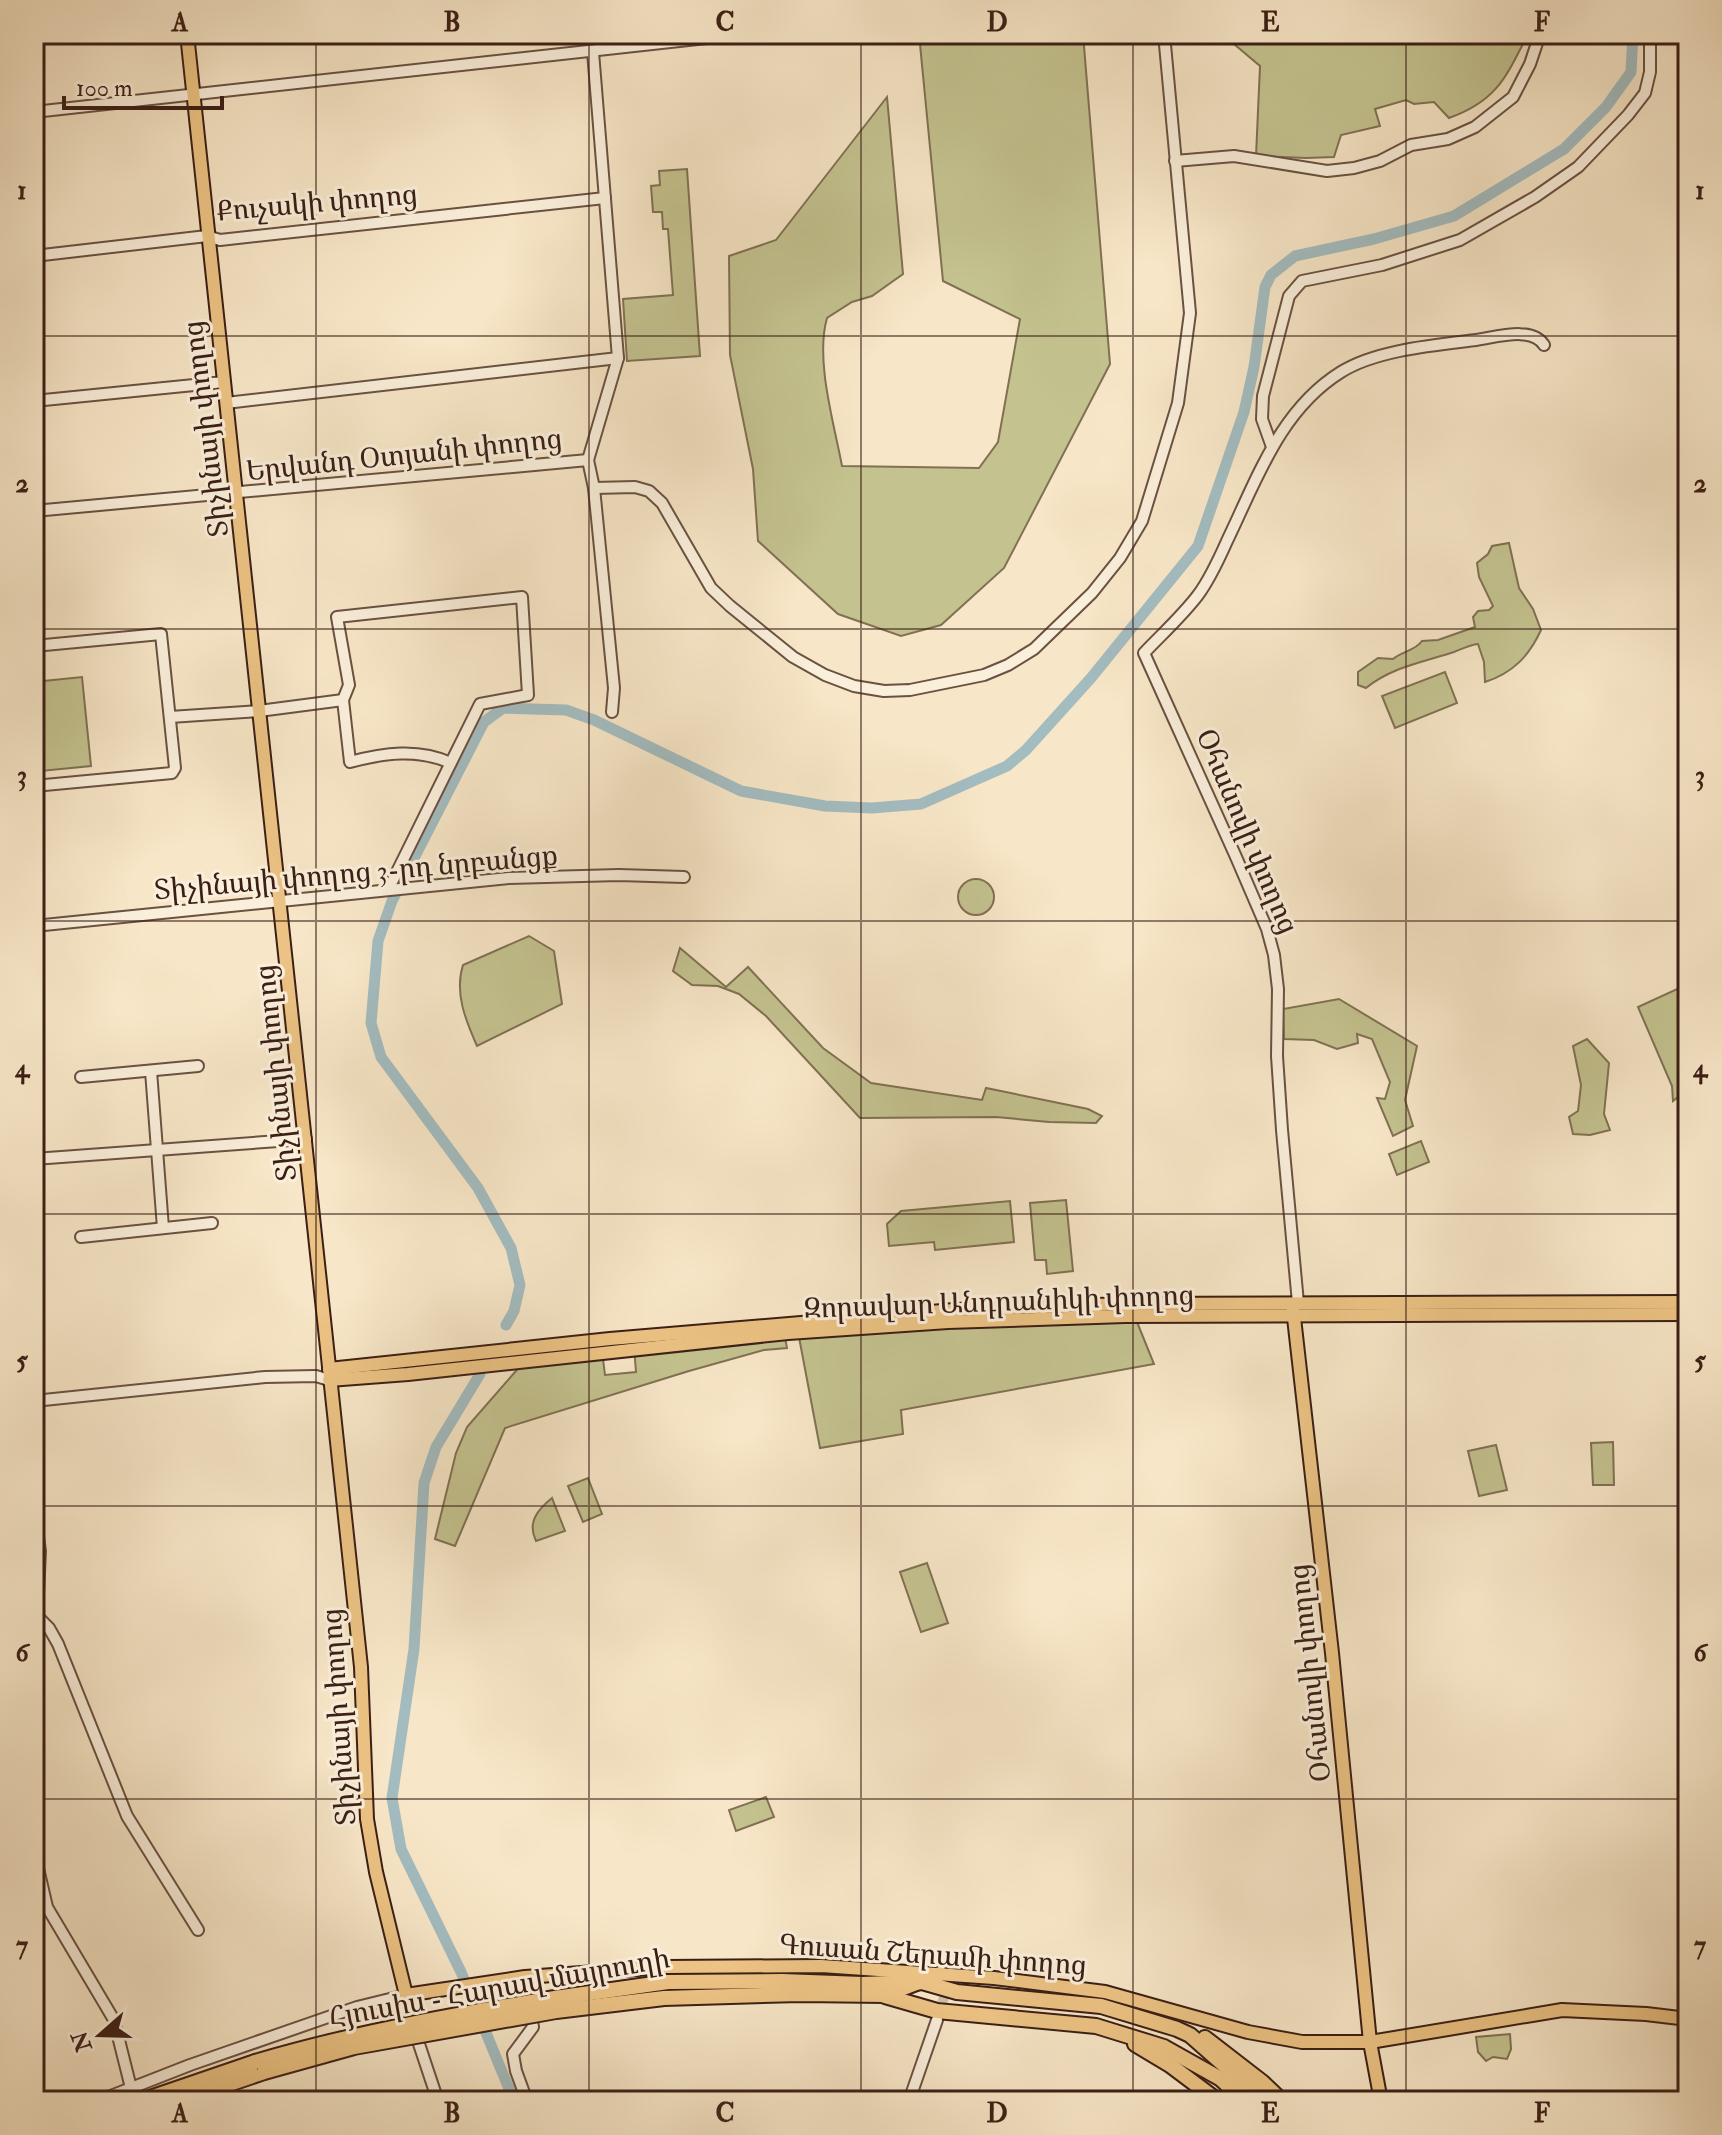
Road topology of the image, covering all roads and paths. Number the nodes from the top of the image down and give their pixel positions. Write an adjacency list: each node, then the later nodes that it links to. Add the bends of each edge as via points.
1 (187, 34): 7 (main road, Տիչինայի փողոց)
2 (743, 34): 6 (street)
3 (1164, 34): 9 (street)
4 (1540, 34): 9 (street, via 1513,97 1475,127 1448,139 1411,145 1354,168 1327,171 1234,156)
5 (1650, 34): 18 (street, via 1645,93 1568,174 1460,240 1382,265 1302,281 1293,289 1263,396 1262,419)
6 (593, 52): 7 (street); 10 (street, Երվանդ Օտյանի փողոց)
7 (192, 93): 8 (street); 11 (main road, Տիչինայի փողոց)
8 (34, 112)
9 (1175, 161): 20 (street, via 1189,338 1155,486 1142,521 1092,593 1034,649 1008,665 910,690 854,686 825,675 793,657 711,588 662,503 649,491)
10 (605, 198): 11 (street, Քուչակի փողոց, via 220,240); 14 (street, Երվանդ Օտյանի փողոց)
11 (207, 236): 12 (street, Քուչակի փողոց); 15 (main road, Տիչինայի փողոց)
12 (34, 256)
13 (1544, 345): 18 (street, Օհանովի փողոց, via 1530,334 1373,357 1342,370 1305,400)
14 (618, 358): 17 (street); 19 (street, Երվանդ Օտյանի փողոց)
15 (224, 382): 16 (street); 17 (main road, Տիչինայի փողոց)
16 (34, 401)
17 (226, 403): 21 (main road, Տիչինայի փողոց)
18 (1272, 447): 44 (street, Օհանովի փողոց, via 1199,594 1144,653 1274,955)
19 (588, 460): 20 (street, Երվանդ Օտյանի փողոց); 21 (street, Երվանդ Օտյանի փողոց)
20 (594, 488): 26 (street, Երվանդ Օտյանի փողոց)
21 (238, 495): 22 (street, Երվանդ Օտյանի փողոց); 25 (main road, Տիչինայի փողոց)
22 (34, 511)
23 (34, 646): 27 (street, via 161,634)
24 (343, 700): 25 (street); 28 (street, via 350,762 398,753 431,754); 28 (street, via 349,685 337,617 522,597 528,695 480,704)
25 (259, 711): 27 (street); 32 (main road, Տիչինայի փողոց)
26 (612, 712)
27 (170, 717): 29 (street, via 172,773)
28 (451, 763): 31 (street)
29 (34, 786)
30 (684, 877): 31 (street, Տիչինայի փողոց 3-րդ նրբանցք, via 509,878)
31 (389, 888): 32 (street, Տիչինայի փողոց 3-րդ նրբանցք)
32 (280, 900): 33 (street, Տիչինայի փողոց 3-րդ նրբանցք); 37 (main road, Տիչինայի փողոց)
33 (34, 926)
34 (198, 1066): 35 (street)
35 (151, 1071): 36 (street); 38 (street)
36 (81, 1077)
37 (306, 1139): 38 (street); 46 (main road, Տիչինայի փողոց)
38 (158, 1150): 39 (street); 41 (street)
39 (34, 1159)
40 (212, 1223): 41 (street)
41 (163, 1228): 42 (street)
42 (81, 1237)
43 (1688, 1302): 44 (main road, Զորավար Անդրանիկի փողոց)
44 (1296, 1309): 45 (main road, Զորավար Անդրանիկի փողոց, via 1533,1317); 46 (main road, Զորավար Անդրանիկի փողոց, via 1125,1310 787,1328 408,1374); 62 (main road, Օհանովի փողոց, via 1340,1664)
45 (1688, 1314)
46 (329, 1374): 47 (street, Զորավար Անդրանիկի փողոց); 55 (main road, Տիչինայի փողոց, via 361,1667 367,1819)
47 (34, 1401)
48 (34, 1508): 49 (street, via 40,1551)
49 (36, 1617): 51 (street, via 58,1644 127,1816)
50 (34, 1851): 64 (street, via 47,1907 114,2020)
51 (198, 1930)
52 (525, 1977): 53 (main road, Գուսան Շերամի փողոց, via 748,1965 835,1966); 55 (main road, Գուսան Շերամի փողոց); 69 (street, via 533,2027 513,2054)
53 (947, 1978): 54 (highway); 62 (main road, Գուսան Շերամի փողոց, via 1105,1992 1271,2038)
54 (922, 1982): 56 (highway, Հյուսիս - Հարավ մայրուղի); 57 (highway, Հյուսիս - Հարավ մայրուղի, via 668,1982); 61 (highway, Հյուսիս - Հարավ մայրուղի, via 957,1992 1101,2006)
55 (406, 1995): 64 (street, via 357,2007); 68 (street, Տիչինայի փողոց)
56 (885, 1995): 57 (highway, Հյուսիս - Հարավ մայրուղի); 60 (highway, Հյուսիս - Հարավ մայրուղի, via 937,2011)
57 (556, 2004): 63 (highway, Հյուսիս - Հարավ մայրուղի, bridge, via 384,2028)
58 (1688, 2019): 62 (main road, Գուսան Շերամի փողոց, via 1562,2010)
59 (937, 2020): 70 (street)
60 (1114, 2031): 71 (highway); 72 (highway, Հյուսիս - Հարավ մայրուղի, via 1164,2047 1221,2079)
61 (1190, 2035): 73 (highway, Հյուսիս - Հարավ մայրուղի); 74 (highway, via 1214,2043)
62 (1373, 2041): 75 (main road, Օհանովի փողոց)
63 (259, 2067): 66 (highway, Հյուսիս - Հարավ մայրուղի); 67 (highway, Հյուսիս - Հարավ մայրուղի)
64 (131, 2088): 65 (street)
65 (98, 2101)
66 (141, 2101)
67 (179, 2101)
68 (438, 2101)
69 (527, 2101)
70 (909, 2101)
71 (1218, 2101)
72 (1245, 2101)
73 (1265, 2101)
74 (1282, 2101)
75 (1381, 2101)

